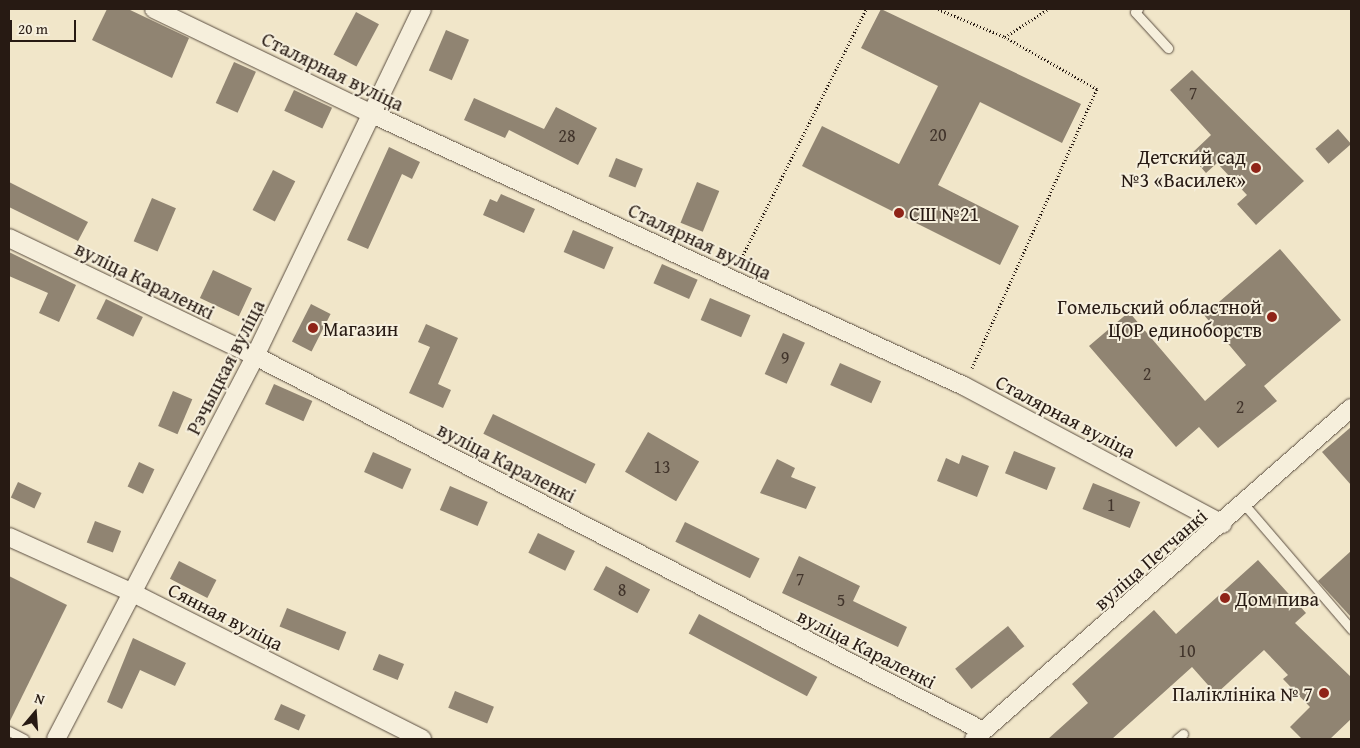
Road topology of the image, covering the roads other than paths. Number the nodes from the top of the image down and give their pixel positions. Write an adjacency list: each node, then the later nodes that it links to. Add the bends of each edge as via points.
1 (154, 9): 5 (street, Сталярная вуліца)
2 (422, 9): 5 (street, Рэчыцкая вуліца)
3 (1138, 9): 4 (lane, via 1135,12)
4 (1168, 48)
5 (372, 114): 7 (street, Рэчыцкая вуліца); 10 (street, Сталярная вуліца, via 964,386)
6 (9, 238): 7 (street, вуліца Караленкі)
7 (255, 356): 12 (street, Рэчыцкая вуліца); 15 (street, вуліца Караленкі)
8 (1351, 408): 9 (street, вуліца Петчанкі)
9 (1244, 504): 10 (street, вуліца Петчанкі); 13 (lane)
10 (1222, 524): 15 (street, вуліца Петчанкі)
11 (9, 537): 12 (street, Сянная вуліца)
12 (133, 593): 17 (street, Рэчыцкая вуліца); 18 (street, Сянная вуліца)
13 (1351, 629)
14 (9, 731): 16 (lane)
15 (979, 735)
16 (24, 739)
17 (56, 739)
18 (422, 739)

